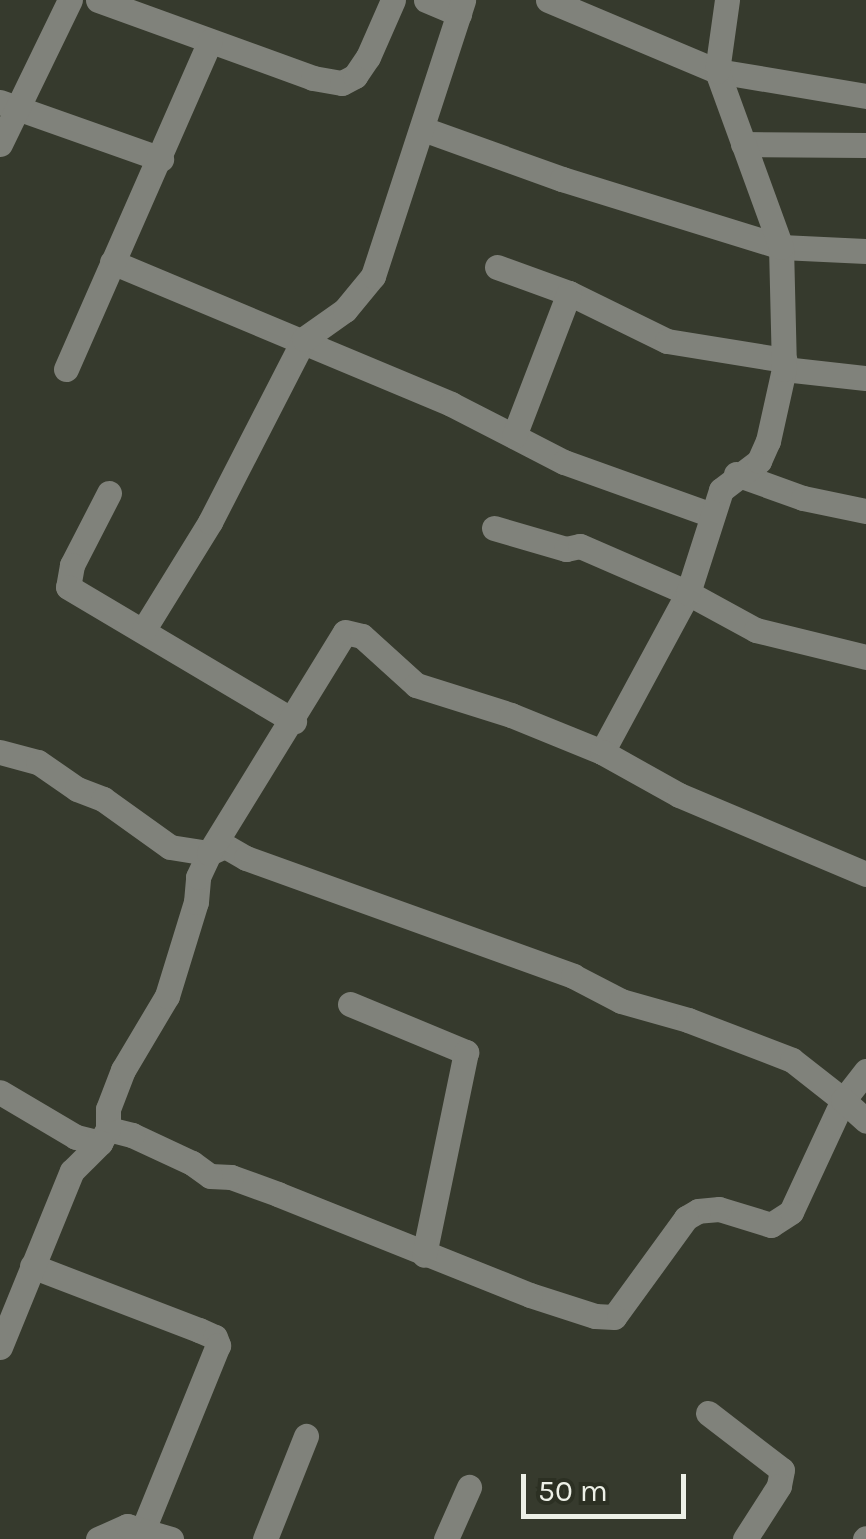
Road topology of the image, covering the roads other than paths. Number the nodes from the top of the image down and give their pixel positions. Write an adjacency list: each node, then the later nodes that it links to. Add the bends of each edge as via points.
1 (70, 0): 11 (street)
2 (98, 0): 8 (street)
3 (393, 0): 8 (street, via 368,58 342,82)
4 (426, 0): 7 (street)
5 (548, 0): 9 (street)
6 (727, 0): 9 (street)
7 (461, 7): 12 (street)
8 (210, 41): 16 (street)
9 (717, 71): 10 (street); 14 (street)
10 (866, 96)
11 (10, 106): 13 (street); 16 (street)
12 (423, 129): 17 (street); 22 (street, via 373,276 345,310)
13 (0, 144)
14 (743, 144): 15 (street); 17 (street)
15 (866, 145)
16 (161, 159): 19 (street)
17 (781, 248): 18 (street); 23 (street)
18 (866, 251)
19 (112, 262): 22 (street); 24 (street)
20 (498, 266): 21 (street)
21 (569, 293): 23 (street, via 666,341); 26 (street)
22 (304, 340): 26 (street); 33 (street, via 210,522)
23 (784, 364): 25 (street); 27 (street, via 764,451)
24 (66, 369)
25 (866, 378)
26 (514, 436): 30 (street, via 564,462)
27 (736, 474): 29 (street, via 802,498); 30 (street)
28 (109, 493): 33 (street, via 72,564 68,587)
29 (866, 511)
30 (712, 515): 32 (street)
31 (494, 528): 32 (street, via 566,550 580,546)
32 (688, 593): 34 (street, via 756,630); 37 (street)
33 (144, 629): 35 (street)
34 (866, 657)
35 (294, 721): 37 (street, via 345,632 362,636 416,685); 38 (street)
36 (0, 752): 38 (street, via 38,762 103,798 170,847)
37 (602, 752): 39 (street, via 679,794)
38 (209, 853): 43 (street, via 226,846 573,976 621,1001 792,1060); 45 (street, via 167,996 123,1070)
39 (866, 874)
40 (350, 1004): 46 (street, via 466,1052)
41 (866, 1071): 43 (street)
42 (0, 1092): 45 (street, via 76,1138)
43 (843, 1100): 44 (street); 46 (street, via 790,1212 771,1225 742,1213 698,1212 680,1226 614,1318)
44 (866, 1120)
45 (104, 1136): 46 (street, via 192,1162 210,1176 232,1177); 47 (street, via 72,1171)
46 (424, 1255)
47 (32, 1266): 48 (street); 52 (street, via 199,1330 218,1345)
48 (0, 1347)
49 (708, 1413): 57 (street, via 782,1470)
50 (306, 1436): 55 (street)
51 (469, 1487): 56 (street)
52 (144, 1530): 53 (street, via 128,1526); 54 (street)
53 (98, 1539)
54 (171, 1539)
55 (265, 1539)
56 (446, 1539)
57 (745, 1539)

